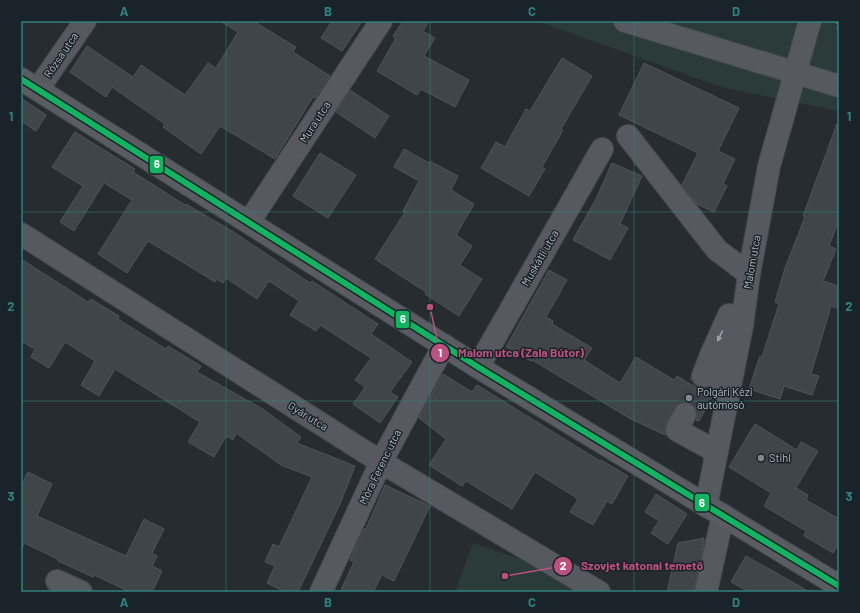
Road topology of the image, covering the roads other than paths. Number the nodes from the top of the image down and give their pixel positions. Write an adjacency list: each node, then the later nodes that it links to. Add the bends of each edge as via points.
1 (84, 21): 6 (street, Rózsa utca)
2 (381, 21): 10 (street, Mura utca)
3 (625, 21): 5 (street)
4 (810, 21): 5 (street, Malom utca)
5 (795, 73): 7 (street); 12 (street, Malom utca, via 769,166)
6 (30, 84): 10 (main road)
7 (839, 86)
8 (628, 136): 12 (street, via 717,250)
9 (602, 149): 16 (street, Muskátli utca)
10 (249, 222): 14 (main road)
11 (21, 234): 20 (street, Gyár utca)
12 (749, 274): 13 (street, Malom utca)
13 (742, 326): 15 (street, one-way to 15, via 729,315); 19 (street, Malom utca)
14 (444, 345): 16 (main road); 20 (street, Móra Ferenc utca)
15 (711, 355): 17 (street); 19 (street, via 726,364)
16 (478, 367): 21 (main road)
17 (702, 376)
18 (685, 414): 19 (street, via 677,430)
19 (710, 448): 21 (street, Malom utca)
20 (381, 462): 25 (street, Móra Ferenc utca); 26 (street, Gyár utca)
21 (714, 511): 23 (main road); 27 (street, Malom utca)
22 (57, 581): 24 (street)
23 (839, 586)
24 (81, 592)
25 (321, 592)
26 (599, 592)
27 (706, 592)

